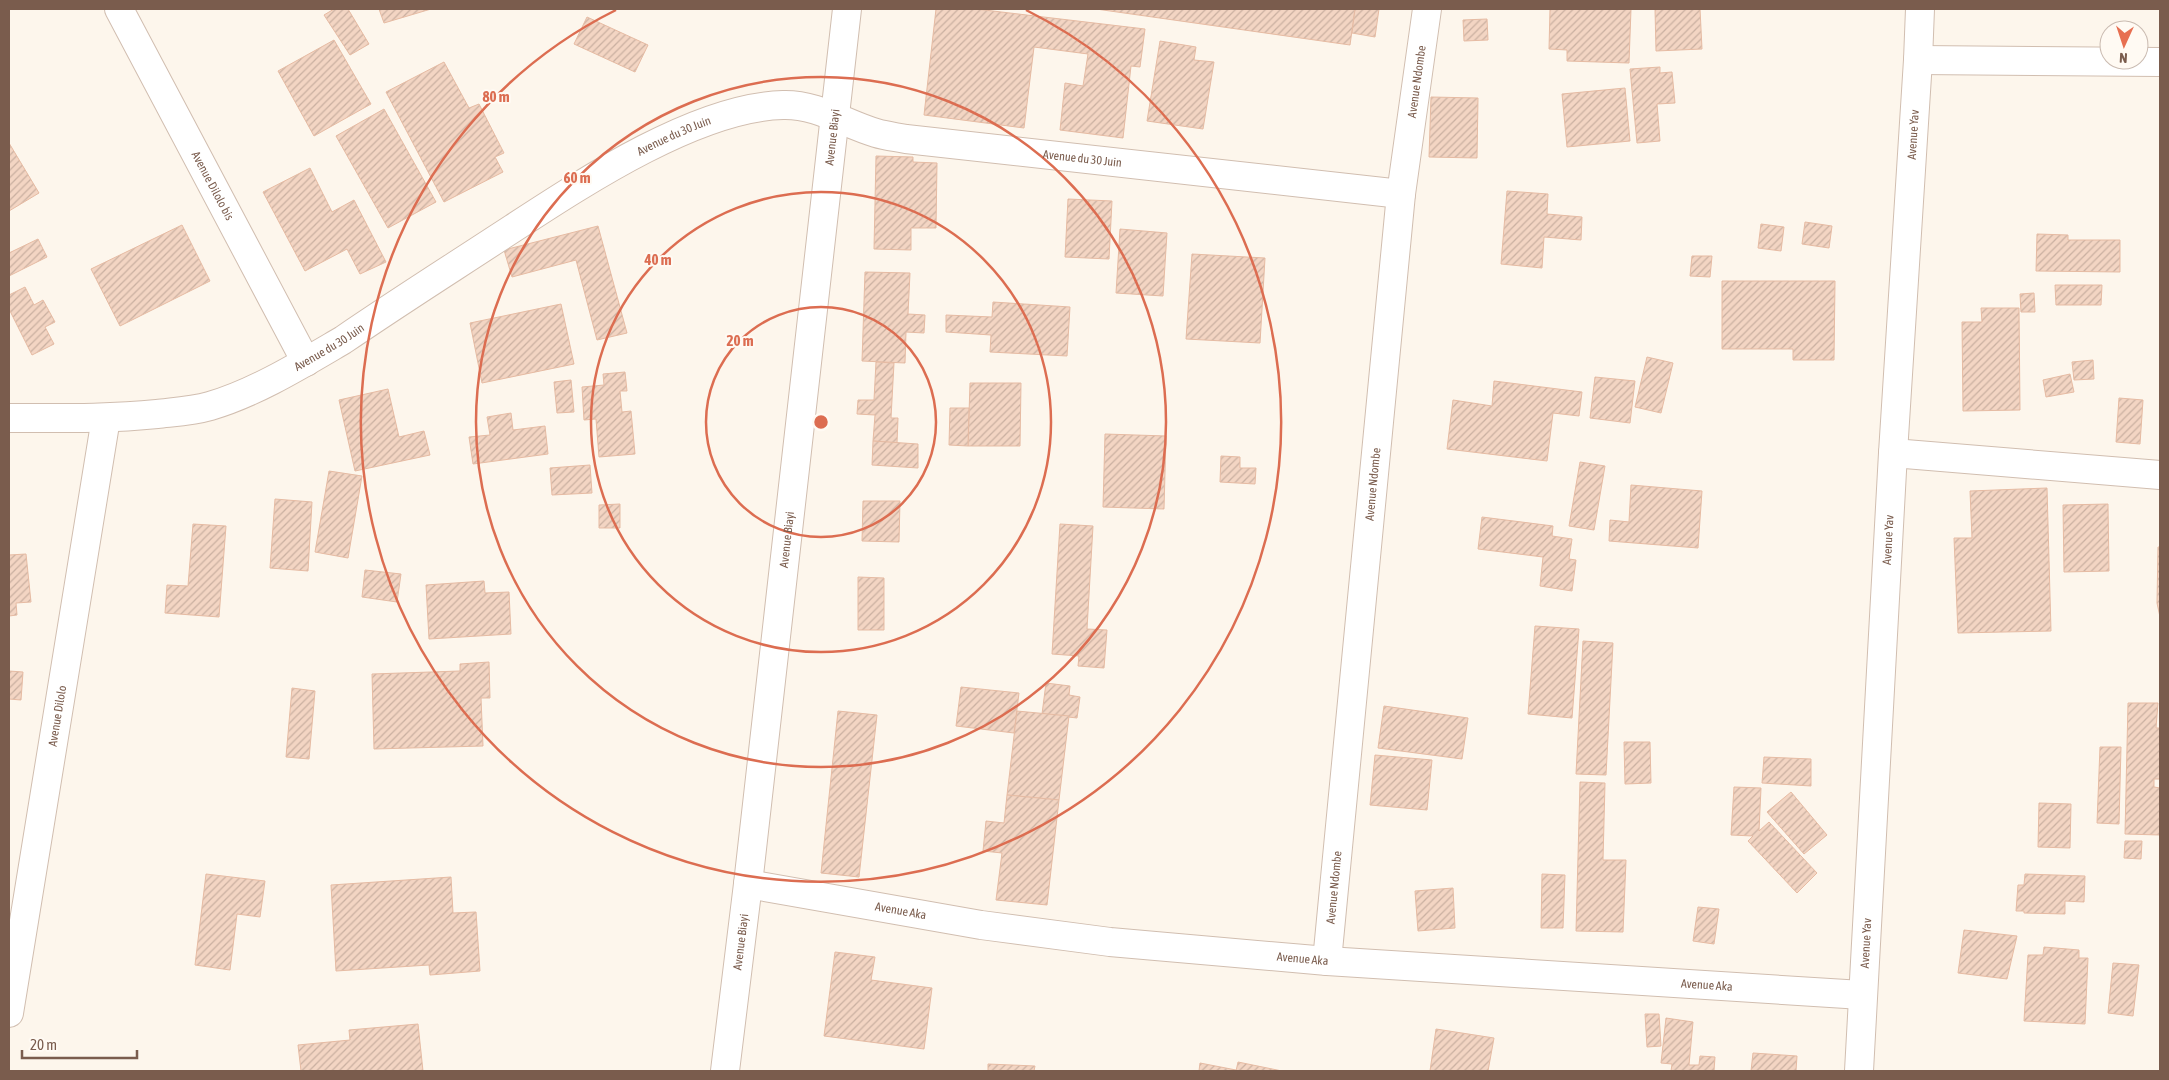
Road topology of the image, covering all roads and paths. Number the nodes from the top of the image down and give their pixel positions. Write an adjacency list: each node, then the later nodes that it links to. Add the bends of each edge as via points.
1 (119, 9): 9 (street, Avenue Dilolo bis)
2 (847, 9): 7 (street, Avenue Biayi)
3 (1427, 9): 8 (street, Avenue Ndombe)
4 (1920, 9): 5 (street, Avenue Yav)
5 (1918, 60): 6 (street); 12 (street, Avenue Yav)
6 (2160, 62)
7 (833, 115): 8 (street, Avenue du 30 Juin, via 876,133 906,139); 9 (street, Avenue du 30 Juin, via 800,106 771,106 707,121 663,141 578,186); 14 (street, Avenue Biayi)
8 (1401, 194): 15 (street, Avenue Ndombe)
9 (306, 362): 11 (street, Avenue du 30 Juin, via 240,395 209,406)
10 (9, 418): 11 (street, Avenue du 30 Juin)
11 (106, 418): 17 (street, Avenue Dilolo)
12 (1893, 453): 13 (street); 16 (street, Avenue Yav)
13 (2160, 475)
14 (748, 884): 15 (street, Avenue Aka, via 1000,928 1110,942); 18 (street, Avenue Biayi)
15 (1327, 961): 16 (street, Avenue Aka)
16 (1862, 995): 19 (street, Avenue Yav)
17 (9, 1013)
18 (725, 1071)
19 (1859, 1071)

